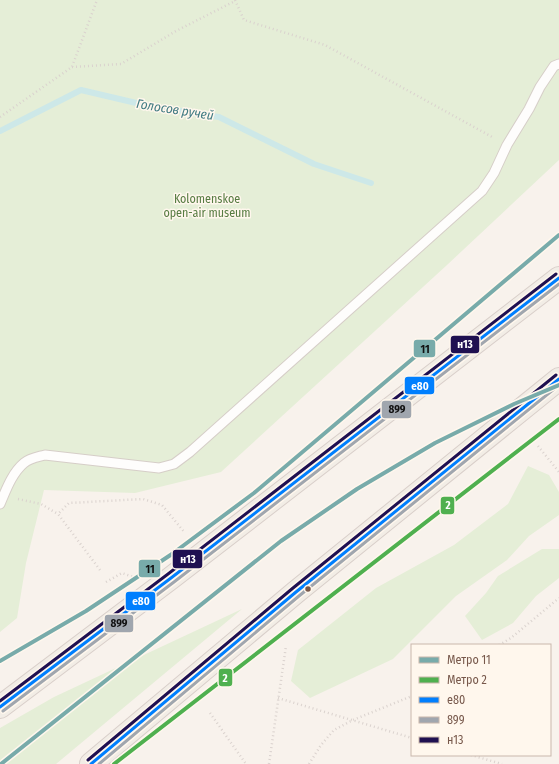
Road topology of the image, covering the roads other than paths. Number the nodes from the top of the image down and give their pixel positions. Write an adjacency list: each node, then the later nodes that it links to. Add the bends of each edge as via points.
1 (559, 64): 4 (lane, via 554,66 540,87 482,191 190,452 174,464 159,468 45,455 32,458 12,477)
2 (559, 278): 5 (main road)
3 (559, 379): 6 (main road, via 296,592)
4 (2, 500)
5 (0, 707)
6 (91, 764)

